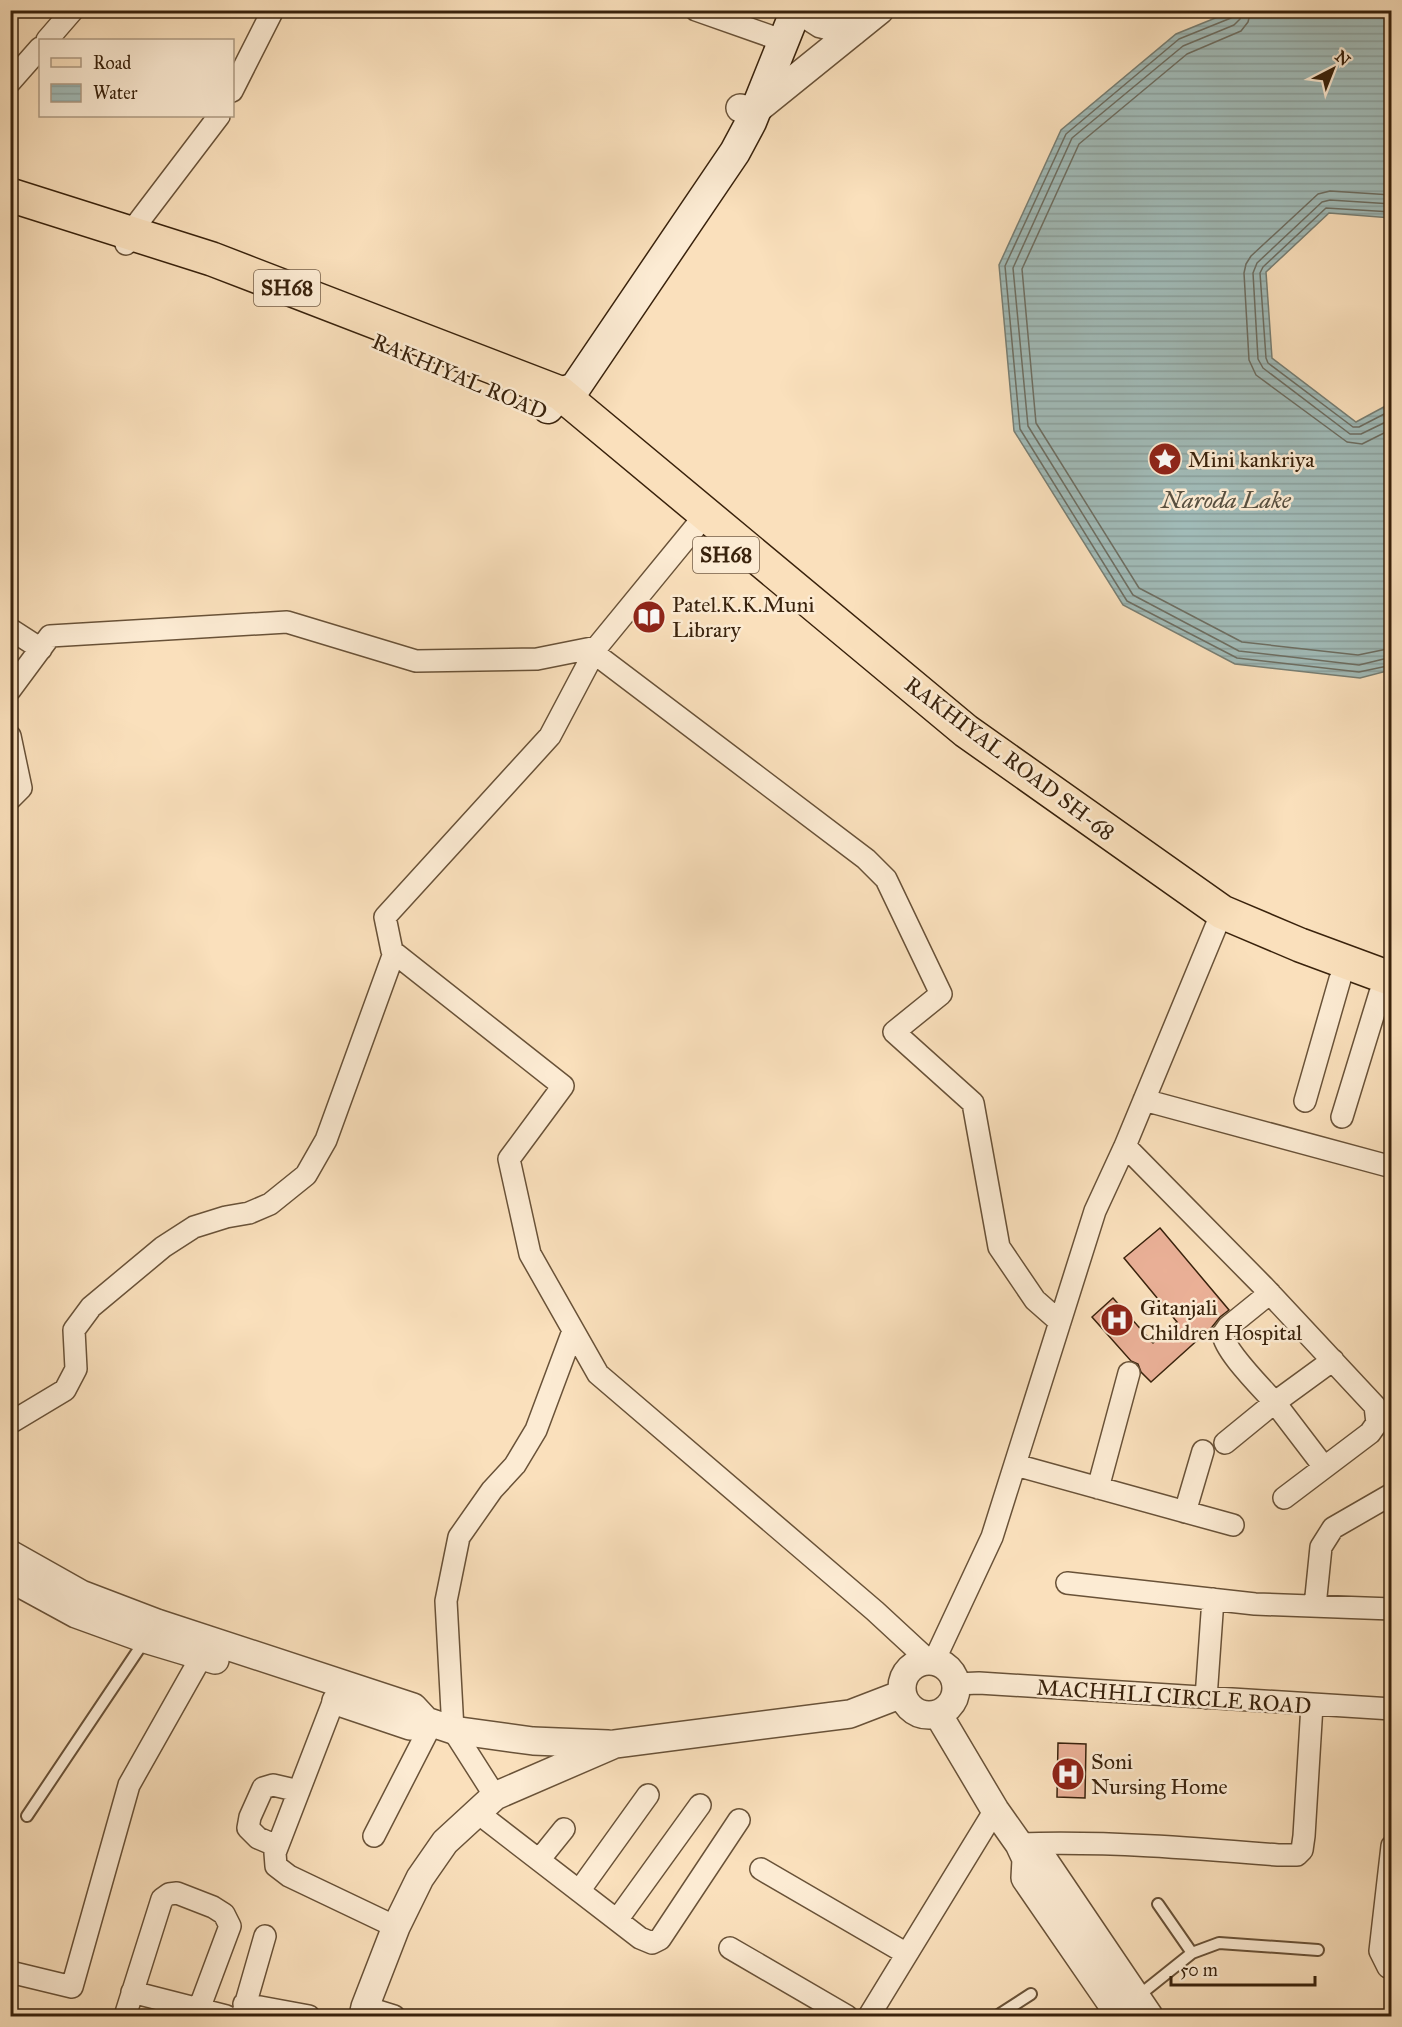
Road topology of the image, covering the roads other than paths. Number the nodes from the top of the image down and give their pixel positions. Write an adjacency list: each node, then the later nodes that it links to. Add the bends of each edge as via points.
1 (73, 10): 8 (street)
2 (273, 10): 11 (street)
3 (696, 10): 6 (street)
4 (798, 10): 6 (main road); 7 (street, via 821,24)
5 (880, 10): 7 (street)
6 (777, 29): 12 (main road)
7 (854, 32): 12 (street)
8 (48, 39)
9 (39, 49): 10 (street)
10 (10, 82)
11 (234, 88)
12 (747, 110): 17 (main road, via 561,378)
13 (218, 117): 16 (street)
14 (10, 195): 16 (main road, SH68)
15 (10, 210): 16 (main road, RAKHIYAL ROAD / SH68)
16 (128, 239): 17 (main road, RAKHIYAL ROAD / SH68, via 166,257)
17 (554, 401): 18 (main road, RAKHIYAL ROAD / SH68)
18 (700, 522): 21 (street); 25 (main road, RAKHIYAL ROAD / SH68, via 942,727 1144,880)
19 (10, 629): 20 (street)
20 (41, 649): 21 (street, via 50,636 287,622 416,661 537,659); 22 (street)
21 (595, 650): 26 (street, via 550,736 385,917); 35 (street, via 866,859 886,879 941,994 894,1032 973,1103 999,1247 1035,1300)
22 (10, 690)
23 (10, 736): 24 (street, via 21,788)
24 (10, 799)
25 (1220, 919): 27 (main road, RAKHIYAL ROAD / SH68); 28 (main road, SH68, via 1300,945); 29 (street)
26 (394, 953): 36 (street, via 563,1086 509,1159 530,1254); 40 (street, via 326,1140 306,1174 270,1204 194,1227 163,1247 91,1307 74,1330 76,1368 65,1390)
27 (1340, 980): 28 (main road, RAKHIYAL ROAD / SH68); 30 (street)
28 (1388, 989): 31 (street)
29 (1144, 1100): 32 (street); 33 (street)
30 (1305, 1101)
31 (1342, 1117)
32 (1125, 1146): 34 (street); 35 (street, via 1095,1210)
33 (1392, 1167)
34 (1270, 1293): 37 (street); 39 (street, via 1228,1327 1223,1340)
35 (1060, 1322): 43 (street)
36 (573, 1331): 58 (street, via 598,1374); 66 (street, via 536,1430 515,1465 459,1537 446,1601)
37 (1333, 1360): 39 (street); 44 (street, via 1374,1406 1377,1423 1370,1433)
38 (1129, 1373): 45 (street)
39 (1274, 1403): 41 (street); 44 (street)
40 (10, 1423)
41 (1226, 1443)
42 (1203, 1451): 48 (street)
43 (1016, 1465): 45 (street); 58 (street, via 992,1538)
44 (1324, 1467): 47 (street)
45 (1098, 1488): 48 (street)
46 (1392, 1494): 54 (street, via 1333,1528 1321,1547)
47 (1284, 1498)
48 (1185, 1512): 49 (street)
49 (1233, 1525)
50 (10, 1554): 57 (street, via 81,1594)
51 (10, 1578): 56 (street, via 76,1614)
52 (1067, 1583): 53 (street)
53 (1213, 1599): 54 (street); 61 (street)
54 (1315, 1606): 55 (street)
55 (1392, 1610)
56 (145, 1640): 57 (street); 73 (lane)
57 (206, 1647): 62 (street); 66 (street, via 413,1707); 92 (street, via 129,1785 72,1988)
58 (931, 1660): 59 (street, via 951,1672); 60 (street, via 912,1665 906,1671)
59 (956, 1684): 61 (street, MACHHLI CIRCLE ROAD); 65 (street, via 953,1701)
60 (902, 1694): 65 (street, via 913,1711); 67 (street, via 850,1714)
61 (1206, 1698): 63 (street, MACHHLI CIRCLE ROAD)
62 (334, 1700): 66 (street, via 410,1726); 68 (street)
63 (1312, 1705): 64 (street, MACHHLI CIRCLE ROAD); 79 (street, via 1304,1836 1297,1855 1058,1842)
64 (1392, 1709)
65 (938, 1714): 72 (street)
66 (437, 1724): 67 (street, via 534,1741); 70 (street); 76 (street)
67 (615, 1744): 70 (street)
68 (299, 1791): 77 (street); 77 (street, via 273,1785 263,1788 250,1817 248,1828 258,1838)
69 (648, 1795): 82 (street)
70 (486, 1804): 80 (street); 85 (street, via 445,1842 420,1878)
71 (700, 1805): 84 (street)
72 (995, 1810): 79 (street); 90 (street)
73 (27, 1816)
74 (739, 1820): 84 (street, via 660,1939 652,1943 640,1938)
75 (564, 1829): 80 (street)
76 (374, 1836)
77 (277, 1846): 85 (street, via 276,1866 289,1876)
78 (1392, 1846): 91 (street, via 1380,1952)
79 (1023, 1852): 96 (street, via 1025,1878)
80 (538, 1860): 82 (street)
81 (761, 1869): 90 (street)
82 (579, 1891): 84 (street)
83 (1158, 1904): 89 (lane)
84 (617, 1920)
85 (396, 1926): 98 (street)
86 (265, 1936): 97 (street)
87 (730, 1948): 103 (street)
88 (1318, 1950): 89 (lane, via 1219,1943)
89 (1192, 1953): 96 (lane)
90 (907, 1954): 104 (street)
91 (1392, 1968)
92 (10, 1972)
93 (132, 1992): 95 (street); 95 (street, via 162,1899 177,1893 213,1907 224,1914 230,1926); 99 (street)
94 (1031, 1994): 105 (lane)
95 (199, 2009): 100 (street)
96 (1126, 2009)
97 (243, 2010): 101 (street)
98 (364, 2012): 102 (street)
99 (125, 2016)
100 (226, 2016)
101 (309, 2016)
102 (394, 2016)
103 (847, 2016)
104 (869, 2016)
105 (997, 2016)

